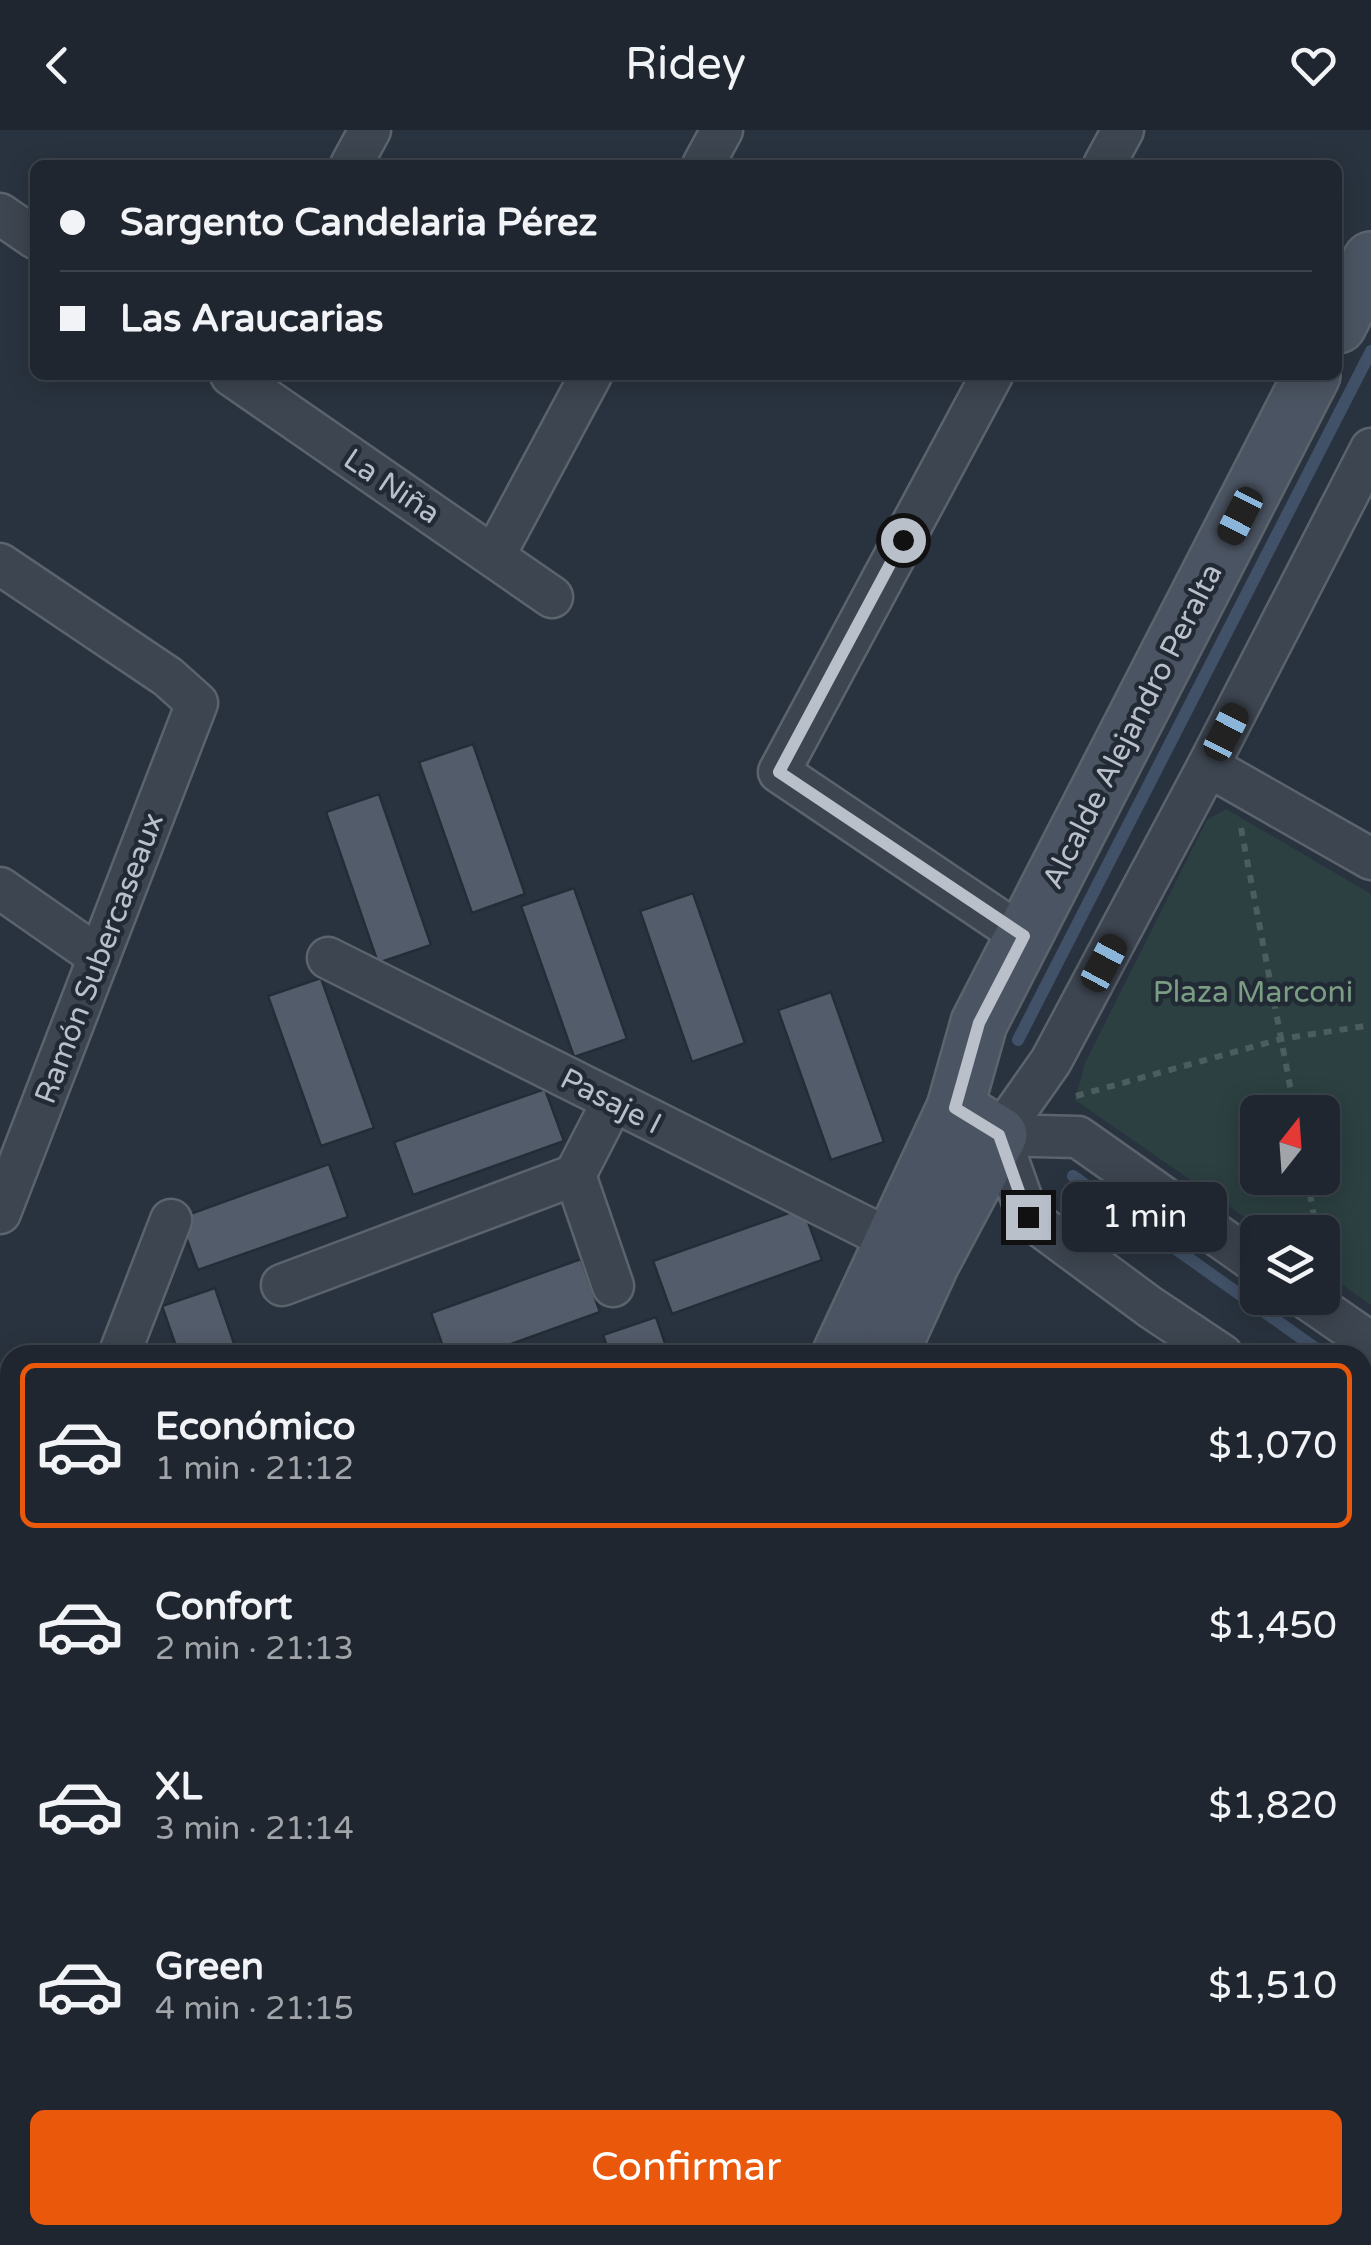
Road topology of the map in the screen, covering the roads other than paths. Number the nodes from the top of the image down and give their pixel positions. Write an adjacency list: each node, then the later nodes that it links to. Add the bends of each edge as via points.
1 (370, 130): 4 (street)
2 (722, 130): 5 (street)
3 (1123, 130): 6 (street)
4 (354, 160)
5 (706, 160)
6 (1107, 160)
7 (0, 214): 8 (street)
8 (30, 235)
9 (1371, 260): 10 (main road)
10 (1342, 317)
11 (240, 380): 16 (street, La Niña)
12 (588, 380): 16 (street)
13 (989, 380): 22 (street, via 779,772)
14 (1309, 380): 22 (main road, Alcalde Alejandro Peralta)
15 (1370, 455): 19 (street, Alcalde Alejandro Peralta)
16 (494, 556): 18 (street, La Niña)
17 (0, 564): 23 (street, Ramón Subercaseaux, via 198,703)
18 (552, 597)
19 (1208, 766): 20 (street); 26 (street, Alcalde Alejandro Peralta, via 1051,1061)
20 (1371, 859)
21 (0, 888): 23 (street)
22 (1024, 936): 26 (main road, Alcalde Alejandro Peralta, via 979,1023)
23 (99, 958): 28 (street, Ramón Subercaseaux)
24 (328, 958): 25 (street, Pasaje I)
25 (612, 1101): 27 (street); 30 (street, Pasaje I)
26 (977, 1121): 30 (main road, Alcalde Alejandro Peralta); 31 (street, via 1078,1138); 38 (main road, Alcalde Alejandro Peralta, via 931,1263); 39 (street, via 1028,1217)
27 (575, 1174): 32 (street); 33 (street)
28 (2, 1199)
29 (171, 1220): 36 (street)
30 (895, 1242): 37 (main road, Alcalde Alejandro Peralta)
31 (1240, 1251)
32 (282, 1285)
33 (613, 1286)
34 (1331, 1315): 35 (street)
35 (1371, 1342)
36 (123, 1345)
37 (845, 1345)
38 (894, 1345)
39 (1207, 1345)

